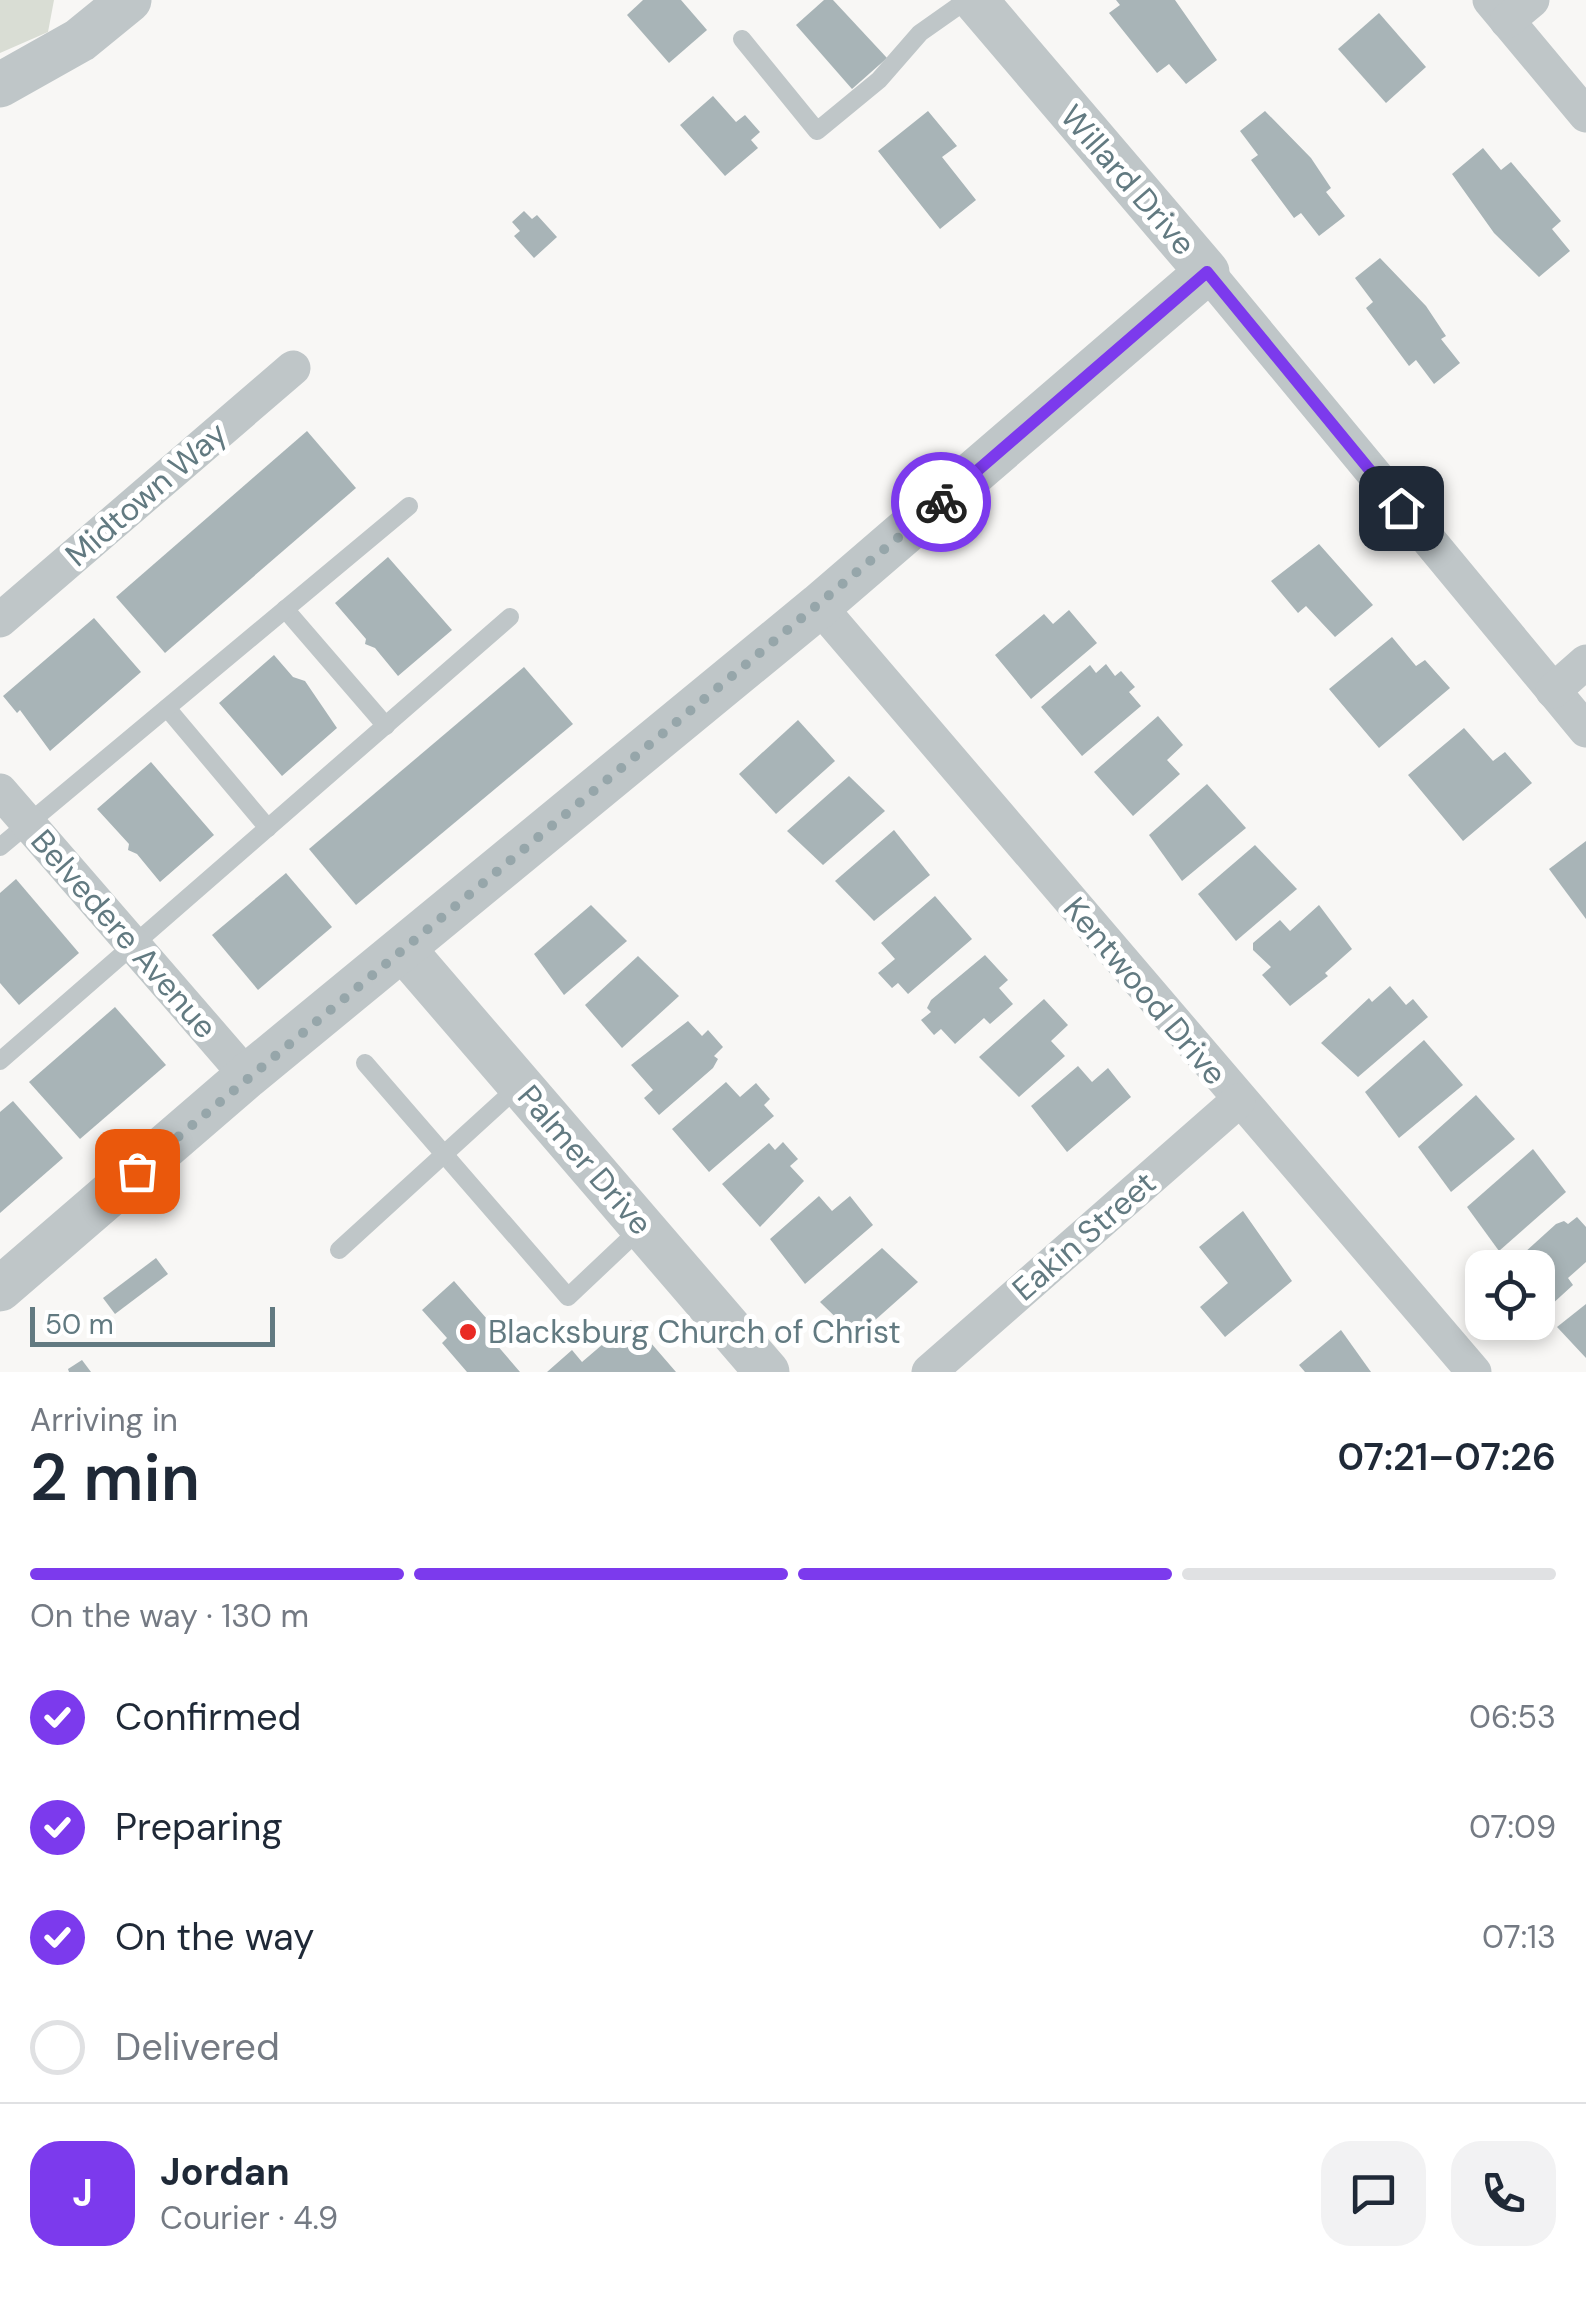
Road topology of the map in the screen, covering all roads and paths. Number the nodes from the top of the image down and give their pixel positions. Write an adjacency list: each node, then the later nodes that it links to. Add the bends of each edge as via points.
1 (129, 0): 6 (street, via 80,40)
2 (967, 0): 5 (lane, via 920,32 879,80 817,130)
3 (975, 0): 8 (street, Willard Drive)
4 (1510, 7): 7 (street)
5 (742, 38)
6 (0, 85)
7 (1586, 115)
8 (1207, 272): 11 (street); 16 (street, Willard Drive)
9 (292, 368): 14 (street, Midtown Way)
10 (409, 506): 12 (lane)
11 (818, 606): 25 (street); 30 (street, Kentwood Drive)
12 (285, 609): 17 (lane); 18 (lane)
13 (510, 617): 18 (lane)
14 (0, 620)
15 (1586, 662): 16 (street)
16 (1553, 691): 19 (street, Willard Drive)
17 (167, 708): 21 (lane); 22 (lane)
18 (386, 726): 22 (lane)
19 (1586, 730)
20 (0, 791): 21 (street, Belvedere Avenue)
21 (28, 824): 23 (lane); 24 (street, Belvedere Avenue)
22 (268, 828): 24 (lane)
23 (0, 847)
24 (133, 945): 26 (lane); 28 (street, Belvedere Avenue)
25 (403, 949): 28 (street); 29 (street, Palmer Drive)
26 (0, 1060)
27 (365, 1063): 31 (lane)
28 (247, 1076): 34 (street)
29 (520, 1085): 31 (lane); 32 (street, Palmer Drive)
30 (1238, 1101): 36 (street, Eakin Street); 37 (street, Kentwood Drive)
31 (444, 1154): 32 (lane, via 568,1297); 33 (lane)
32 (642, 1227): 35 (street, Palmer Drive)
33 (339, 1250)
34 (0, 1289)
35 (767, 1372)
36 (929, 1372)
37 (1474, 1372)

